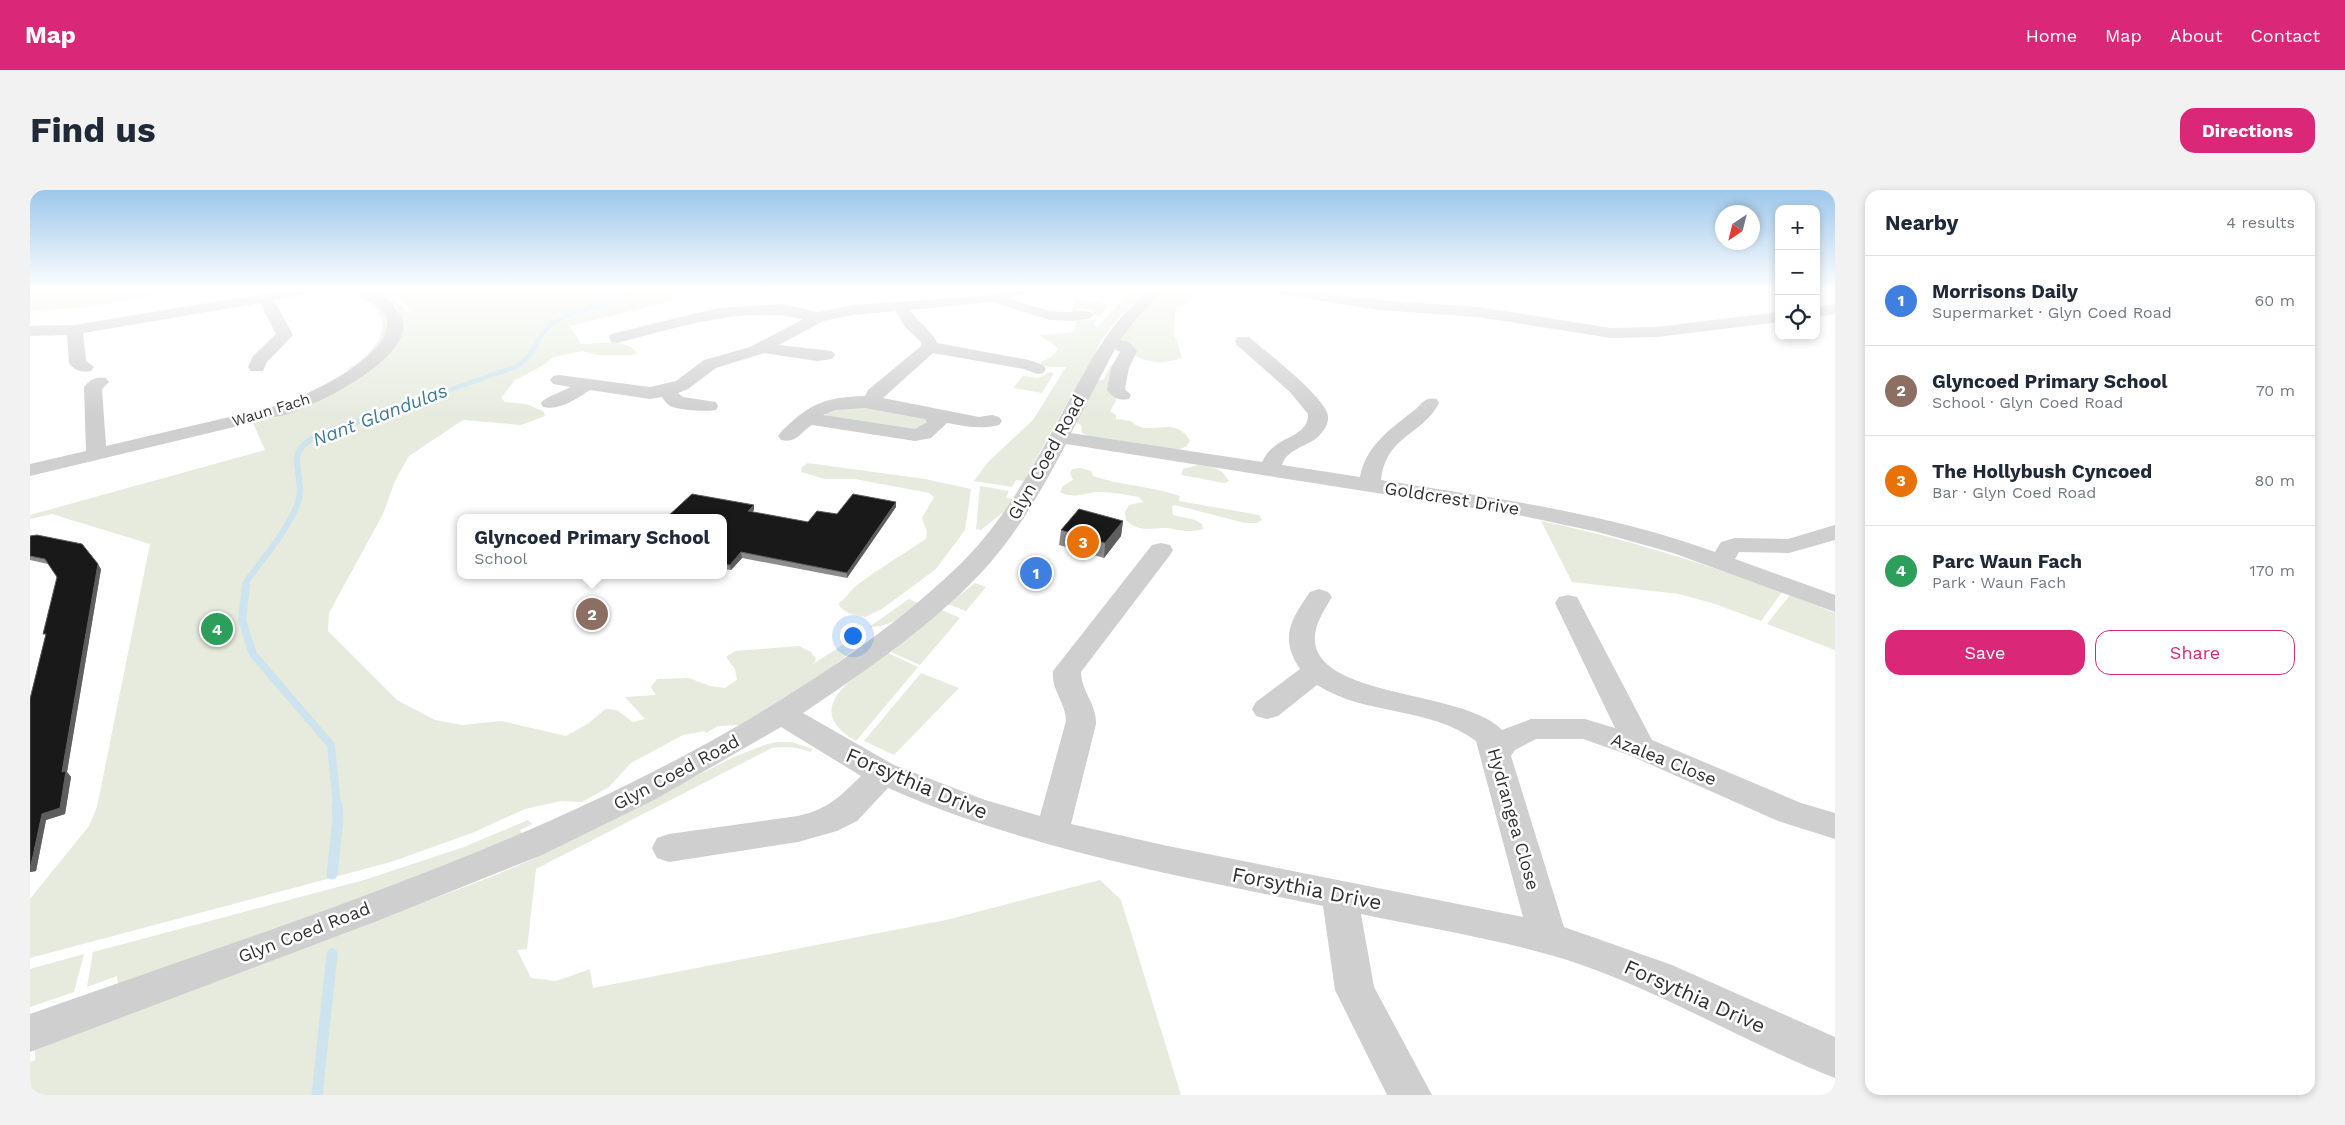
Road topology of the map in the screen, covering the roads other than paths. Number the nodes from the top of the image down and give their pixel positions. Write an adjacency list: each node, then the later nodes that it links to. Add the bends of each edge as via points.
1 (75, 332): 16 (street, via 78,363)
2 (284, 332): 17 (street, via 285,335 258,360)
3 (395, 332): 35 (street, Waun Fach, via 384,350 350,378 321,394 282,410)
4 (640, 332): 10 (street)
5 (790, 332): 14 (street)
6 (920, 332): 13 (street)
7 (1117, 332): 12 (street, Glyn Coed Road)
8 (1614, 332): 9 (street)
9 (1650, 332)
10 (616, 338)
11 (1243, 341): 36 (street, via 1310,402 1318,416 1312,431 1279,451)
12 (1109, 342): 23 (street, via 1129,351 1117,381 1116,390); 33 (street, Glyn Coed Road)
13 (929, 347): 18 (street); 24 (street, via 875,394)
14 (762, 348): 15 (street); 22 (street, via 710,364 682,385)
15 (826, 355)
16 (85, 367)
17 (257, 367)
18 (1037, 369)
19 (560, 380): 21 (street)
20 (100, 382): 35 (street, via 92,387)
21 (587, 384): 22 (street); 26 (street)
22 (666, 392): 27 (street, via 677,402)
23 (1122, 395)
24 (872, 402): 28 (street); 29 (street, via 826,406 815,412)
25 (1430, 402): 38 (street, via 1427,410 1385,443 1372,467)
26 (550, 403)
27 (709, 406)
28 (931, 414): 30 (street, via 979,423); 31 (street, via 937,423)
29 (812, 418): 31 (street, via 819,422); 32 (street, via 802,422)
30 (992, 421)
31 (924, 434): 34 (street)
32 (788, 436)
33 (1059, 437): 36 (street, Goldcrest Drive); 47 (street, Glyn Coed Road, via 1024,502 993,544 966,573 884,643)
34 (901, 454)
35 (96, 455): 37 (street, Waun Fach)
36 (1271, 469): 38 (street, Goldcrest Drive)
37 (30, 470)
38 (1370, 485): 41 (street, Goldcrest Drive, via 1569,519 1634,534)
39 (1835, 532): 41 (street, via 1789,546 1735,545)
40 (1161, 550): 52 (street, via 1067,671 1066,680 1082,716)
41 (1721, 561): 44 (street, Goldcrest Drive)
42 (1319, 597): 45 (street, Hydrangea Close, via 1299,637)
43 (1568, 603): 48 (street)
44 (1835, 604)
45 (1316, 671): 46 (street); 49 (street, Hydrangea Close, via 1356,692 1439,712 1481,728 1490,736)
46 (1267, 709)
47 (782, 714): 50 (street, Forsythia Drive); 56 (street, Glyn Coed Road, via 677,773 551,836 441,882)
48 (1640, 747): 49 (street, Azalea Close, via 1585,729 1531,729 1504,742); 51 (street, Azalea Close, via 1790,812)
49 (1496, 755): 55 (street, Hydrangea Close)
50 (883, 773): 52 (street, Forsythia Drive, via 959,804); 53 (street, via 845,812 825,822)
51 (1835, 826)
52 (1052, 833): 54 (street, Forsythia Drive, via 1134,854)
53 (670, 848)
54 (1340, 894): 55 (street, Forsythia Drive); 58 (street, via 1356,990)
55 (1548, 938): 57 (street, Forsythia Drive, via 1635,968)
56 (30, 1034)
57 (1835, 1058)
58 (1410, 1095)

